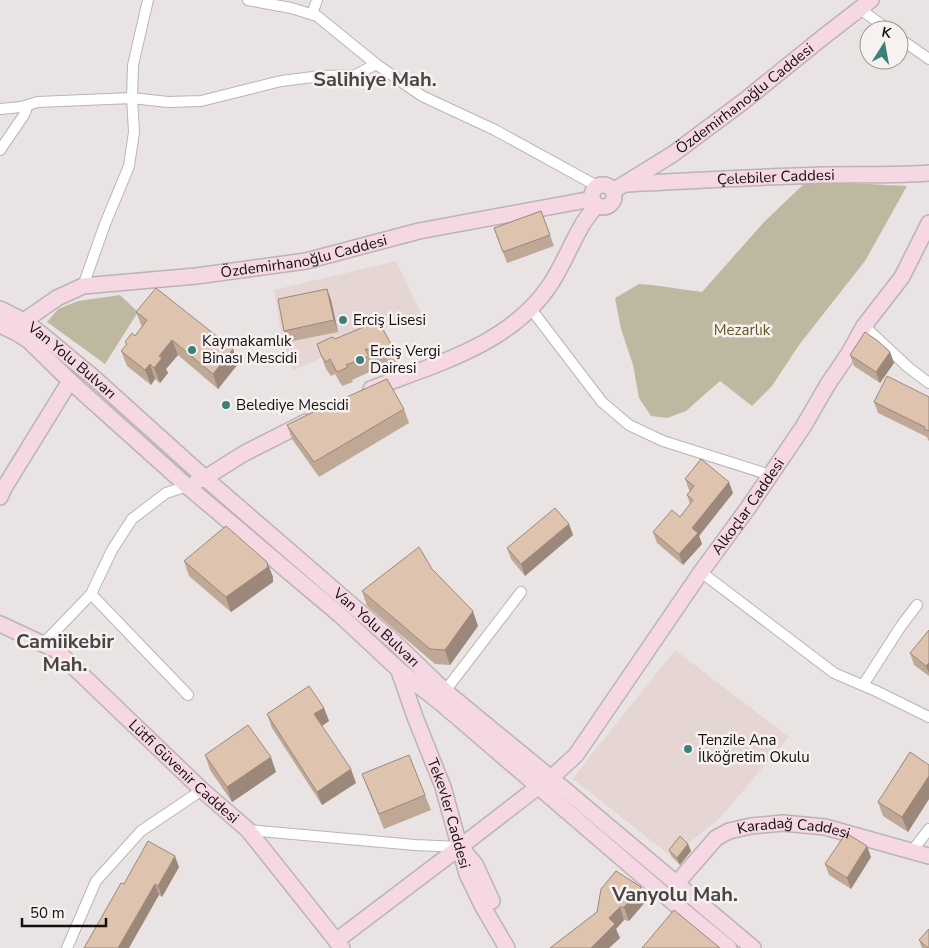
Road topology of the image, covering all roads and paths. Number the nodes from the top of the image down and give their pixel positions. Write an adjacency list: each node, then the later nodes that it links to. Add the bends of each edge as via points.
1 (148, 0): 10 (street, via 133,65)
2 (248, 0): 5 (street)
3 (317, 0): 5 (street)
4 (865, 4): 6 (street); 15 (street, Özdemirhanoğlu Caddesi, via 744,101 673,154)
5 (312, 14): 9 (street)
6 (880, 20)
7 (909, 45): 8 (street)
8 (929, 59)
9 (376, 64): 10 (street, via 356,74 281,81 201,101); 16 (street, via 422,96 495,130)
10 (132, 98): 11 (street); 18 (street, via 134,132 129,166)
11 (28, 105): 12 (street); 13 (street)
12 (0, 109)
13 (0, 150)
14 (929, 172): 15 (street, Çelebiler Caddesi, via 812,175)
15 (619, 188): 16 (street, via 600,185); 16 (street, via 611,205 604,208)
16 (595, 197): 18 (street, Özdemirhanoğlu Caddesi, via 419,232 306,261 196,276); 20 (street, via 550,284)
17 (929, 223): 23 (street, Alkoçlar Caddesi, via 902,277)
18 (83, 286): 21 (street, Özdemirhanoğlu Caddesi, via 57,298)
19 (0, 308): 21 (street, Van Yolu Bulvarı)
20 (531, 309): 26 (street, via 468,351); 28 (street, via 602,402 629,425 663,441)
21 (24, 321): 29 (street, Van Yolu Bulvarı)
22 (0, 325): 24 (street, via 29,341)
23 (864, 326): 25 (street); 28 (street, Alkoçlar Caddesi)
24 (70, 381): 30 (street); 31 (street)
25 (929, 382)
26 (361, 394)
27 (319, 416): 29 (street, via 243,454)
28 (770, 475): 32 (street, Alkoçlar Caddesi)
29 (205, 478): 30 (street); 40 (street, Van Yolu Bulvarı, via 391,639)
30 (187, 486): 34 (street, via 166,493 132,519 112,550); 38 (street, via 340,615)
31 (0, 497)
32 (701, 572): 39 (street, via 834,673); 43 (street, Alkoçlar Caddesi, via 576,754)
33 (520, 592): 40 (street)
34 (91, 594): 37 (street); 41 (street)
35 (917, 605): 39 (street)
36 (0, 624): 37 (street, Lütfi Güvenir Caddesi)
37 (43, 644): 44 (street, Lütfi Güvenir Caddesi, via 64,657)
38 (399, 670): 43 (street); 47 (street, Tekevler Caddesi, via 443,787)
39 (863, 685): 42 (street)
40 (445, 691): 43 (street, Van Yolu Bulvarı)
41 (188, 695)
42 (929, 718)
43 (545, 782): 47 (street, Alkoçlar Caddesi); 50 (street, Van Yolu Bulvarı); 55 (street, via 676,904)
44 (202, 790): 46 (street, Lütfi Güvenir Caddesi); 52 (street, via 141,831 96,881)
45 (929, 829): 48 (street)
46 (248, 830): 47 (street); 51 (street, Lütfi Güvenir Caddesi)
47 (460, 847): 51 (street, Alkoçlar Caddesi); 53 (street, via 467,874); 54 (street, Tekevler Caddesi, via 475,864)
48 (912, 851): 49 (street, Karadağ Caddesi); 50 (street, Karadağ Caddesi, via 825,827 783,823 751,826 716,838)
49 (929, 856)
50 (677, 884): 56 (street, Van Yolu Bulvarı)
51 (337, 946)
52 (67, 948)
53 (506, 948)
54 (517, 948)
55 (730, 948)
56 (753, 948)

